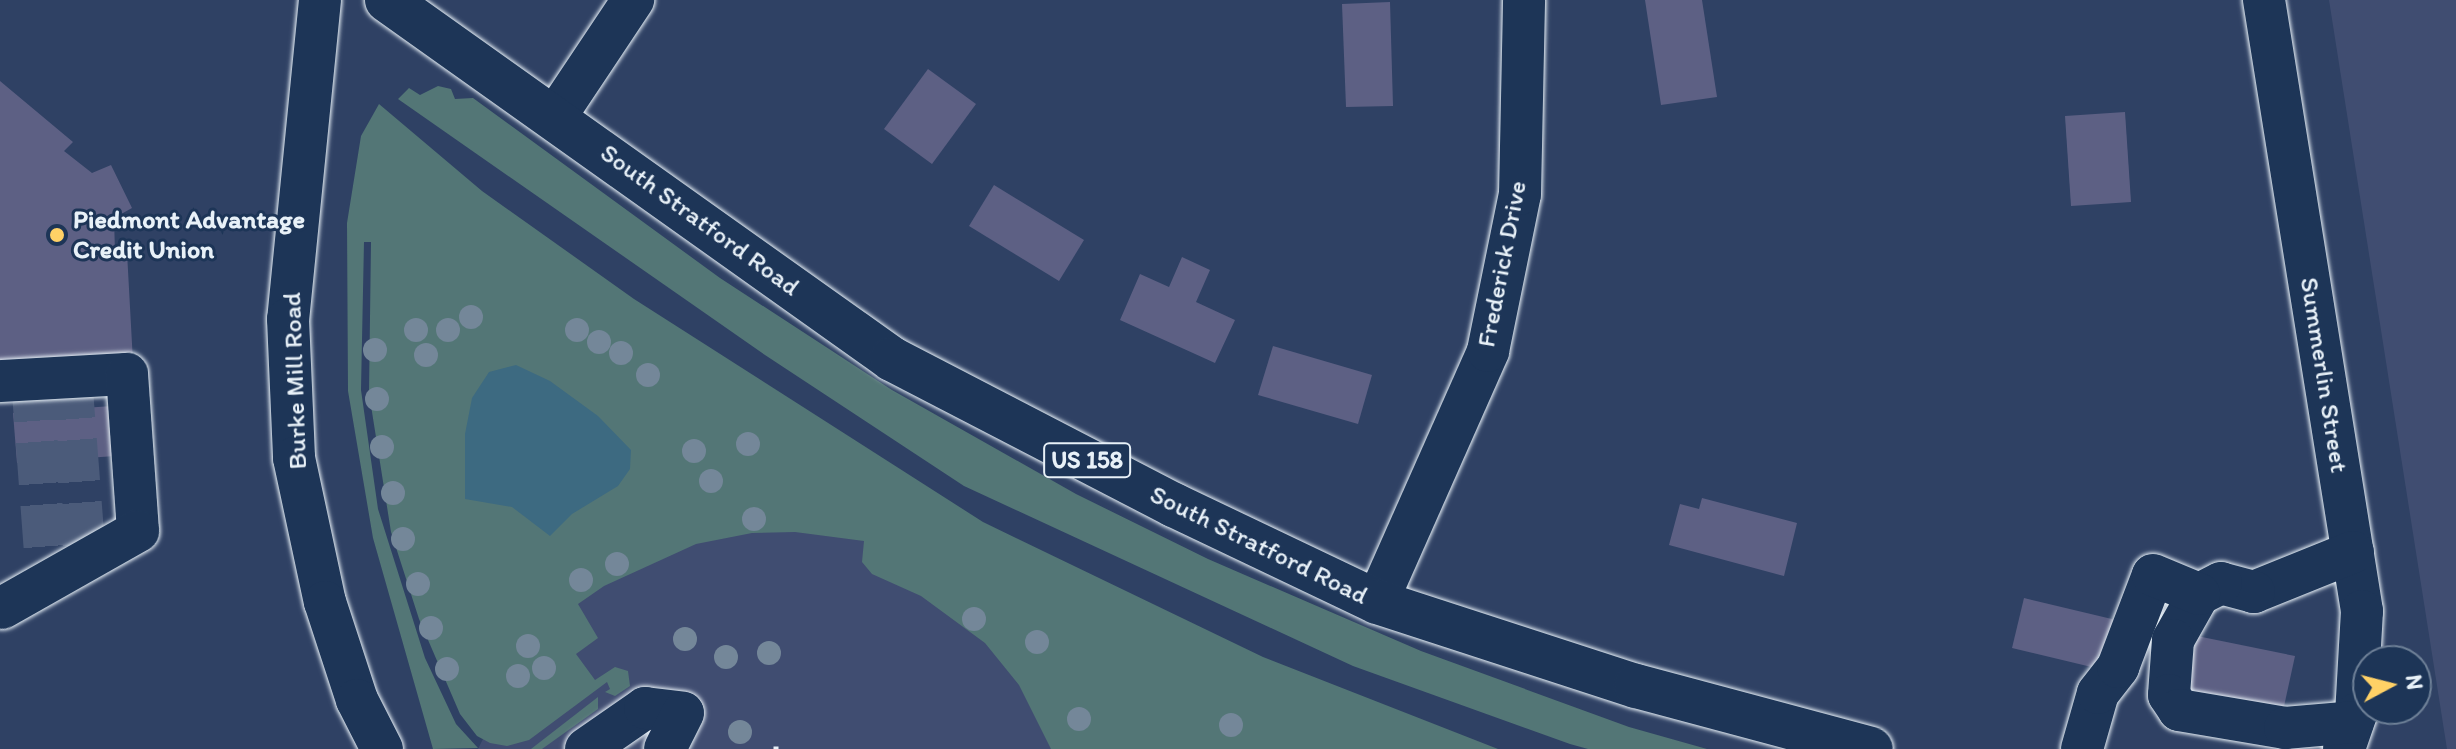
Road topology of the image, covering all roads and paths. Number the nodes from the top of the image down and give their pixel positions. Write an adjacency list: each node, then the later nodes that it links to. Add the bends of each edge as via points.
1 (320, 0): 13 (street, Burke Mill Road, via 288,319 294,458 325,602 357,700)
2 (387, 0): 6 (main road, South Stratford Road / US 158)
3 (633, 0): 6 (street)
4 (1524, 0): 10 (street, Frederick Drive, via 1520,194 1488,351)
5 (2264, 0): 8 (street, Summerlin Street)
6 (555, 117): 10 (main road, South Stratford Road / US 158, via 892,359 1174,505)
7 (0, 381): 11 (street, via 127,374 138,531)
8 (2353, 552): 9 (street, via 2254,592 2221,583); 12 (street, Summerlin Street, via 2362,611)
9 (2199, 594): 12 (street, via 2173,640 2169,695 2179,710); 17 (street, via 2153,575 2118,667 2098,693)
10 (1377, 602): 16 (main road, South Stratford Road / US 158, via 1636,686)
11 (2, 608)
12 (2348, 736)
13 (382, 749)
14 (586, 749): 15 (street, via 645,708 683,713)
15 (665, 749)
16 (1871, 749)
17 (2082, 749)

